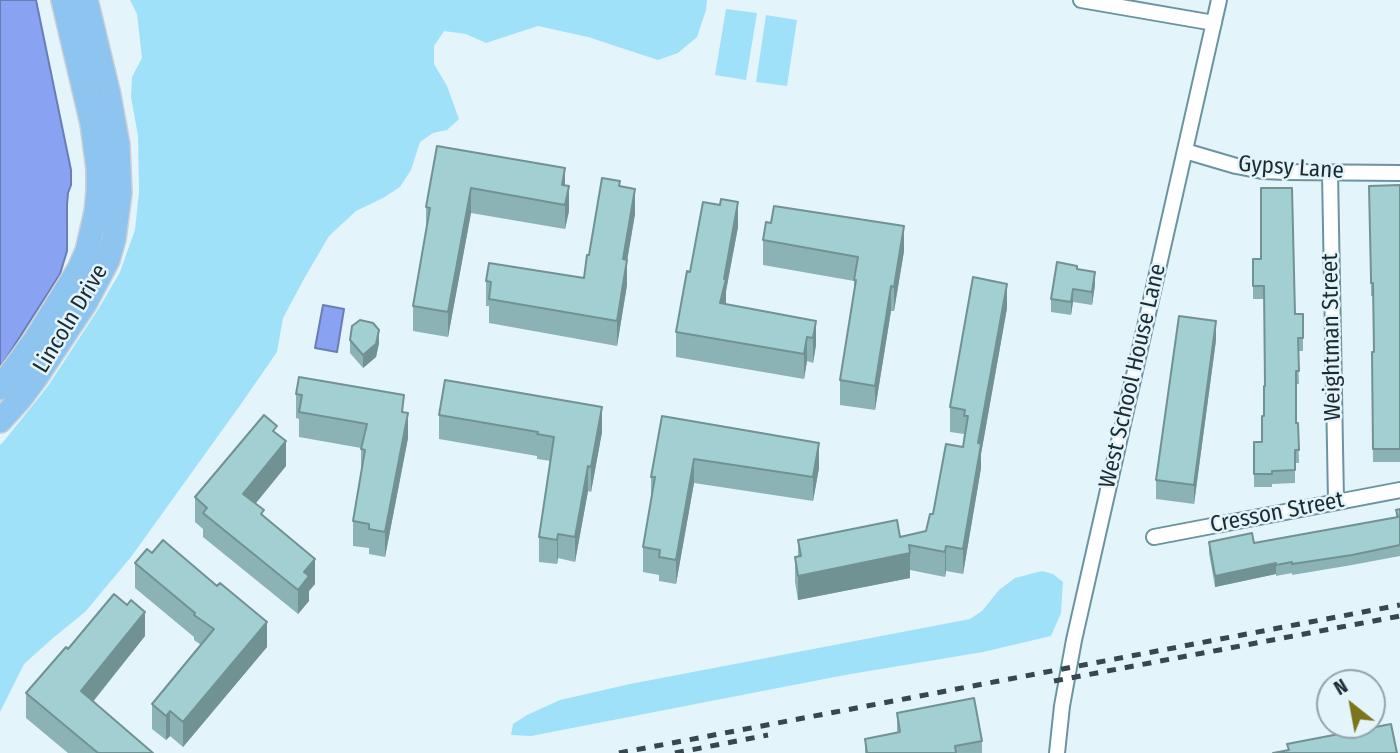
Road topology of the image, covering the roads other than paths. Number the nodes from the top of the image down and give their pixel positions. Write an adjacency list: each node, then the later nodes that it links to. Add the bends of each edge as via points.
1 (63, 0): 9 (main road, Lincoln Drive, via 95,148 95,221 79,269)
2 (86, 0): 10 (main road, Lincoln Drive, via 118,145 120,192 114,239 86,302 35,379)
3 (1081, 0): 5 (street)
4 (1219, 0): 5 (street, West School House Lane)
5 (1214, 23): 6 (street, West School House Lane)
6 (1185, 151): 7 (street, Gypsy Lane, via 1262,171); 14 (street, West School House Lane, via 1074,640)
7 (1330, 173): 8 (street, Gypsy Lane); 12 (street, Weightman Street)
8 (1400, 173)
9 (0, 388)
10 (0, 421)
11 (1400, 489): 12 (street, Cresson Street)
12 (1336, 501): 13 (street, Cresson Street)
13 (1154, 537)
14 (1057, 753)

